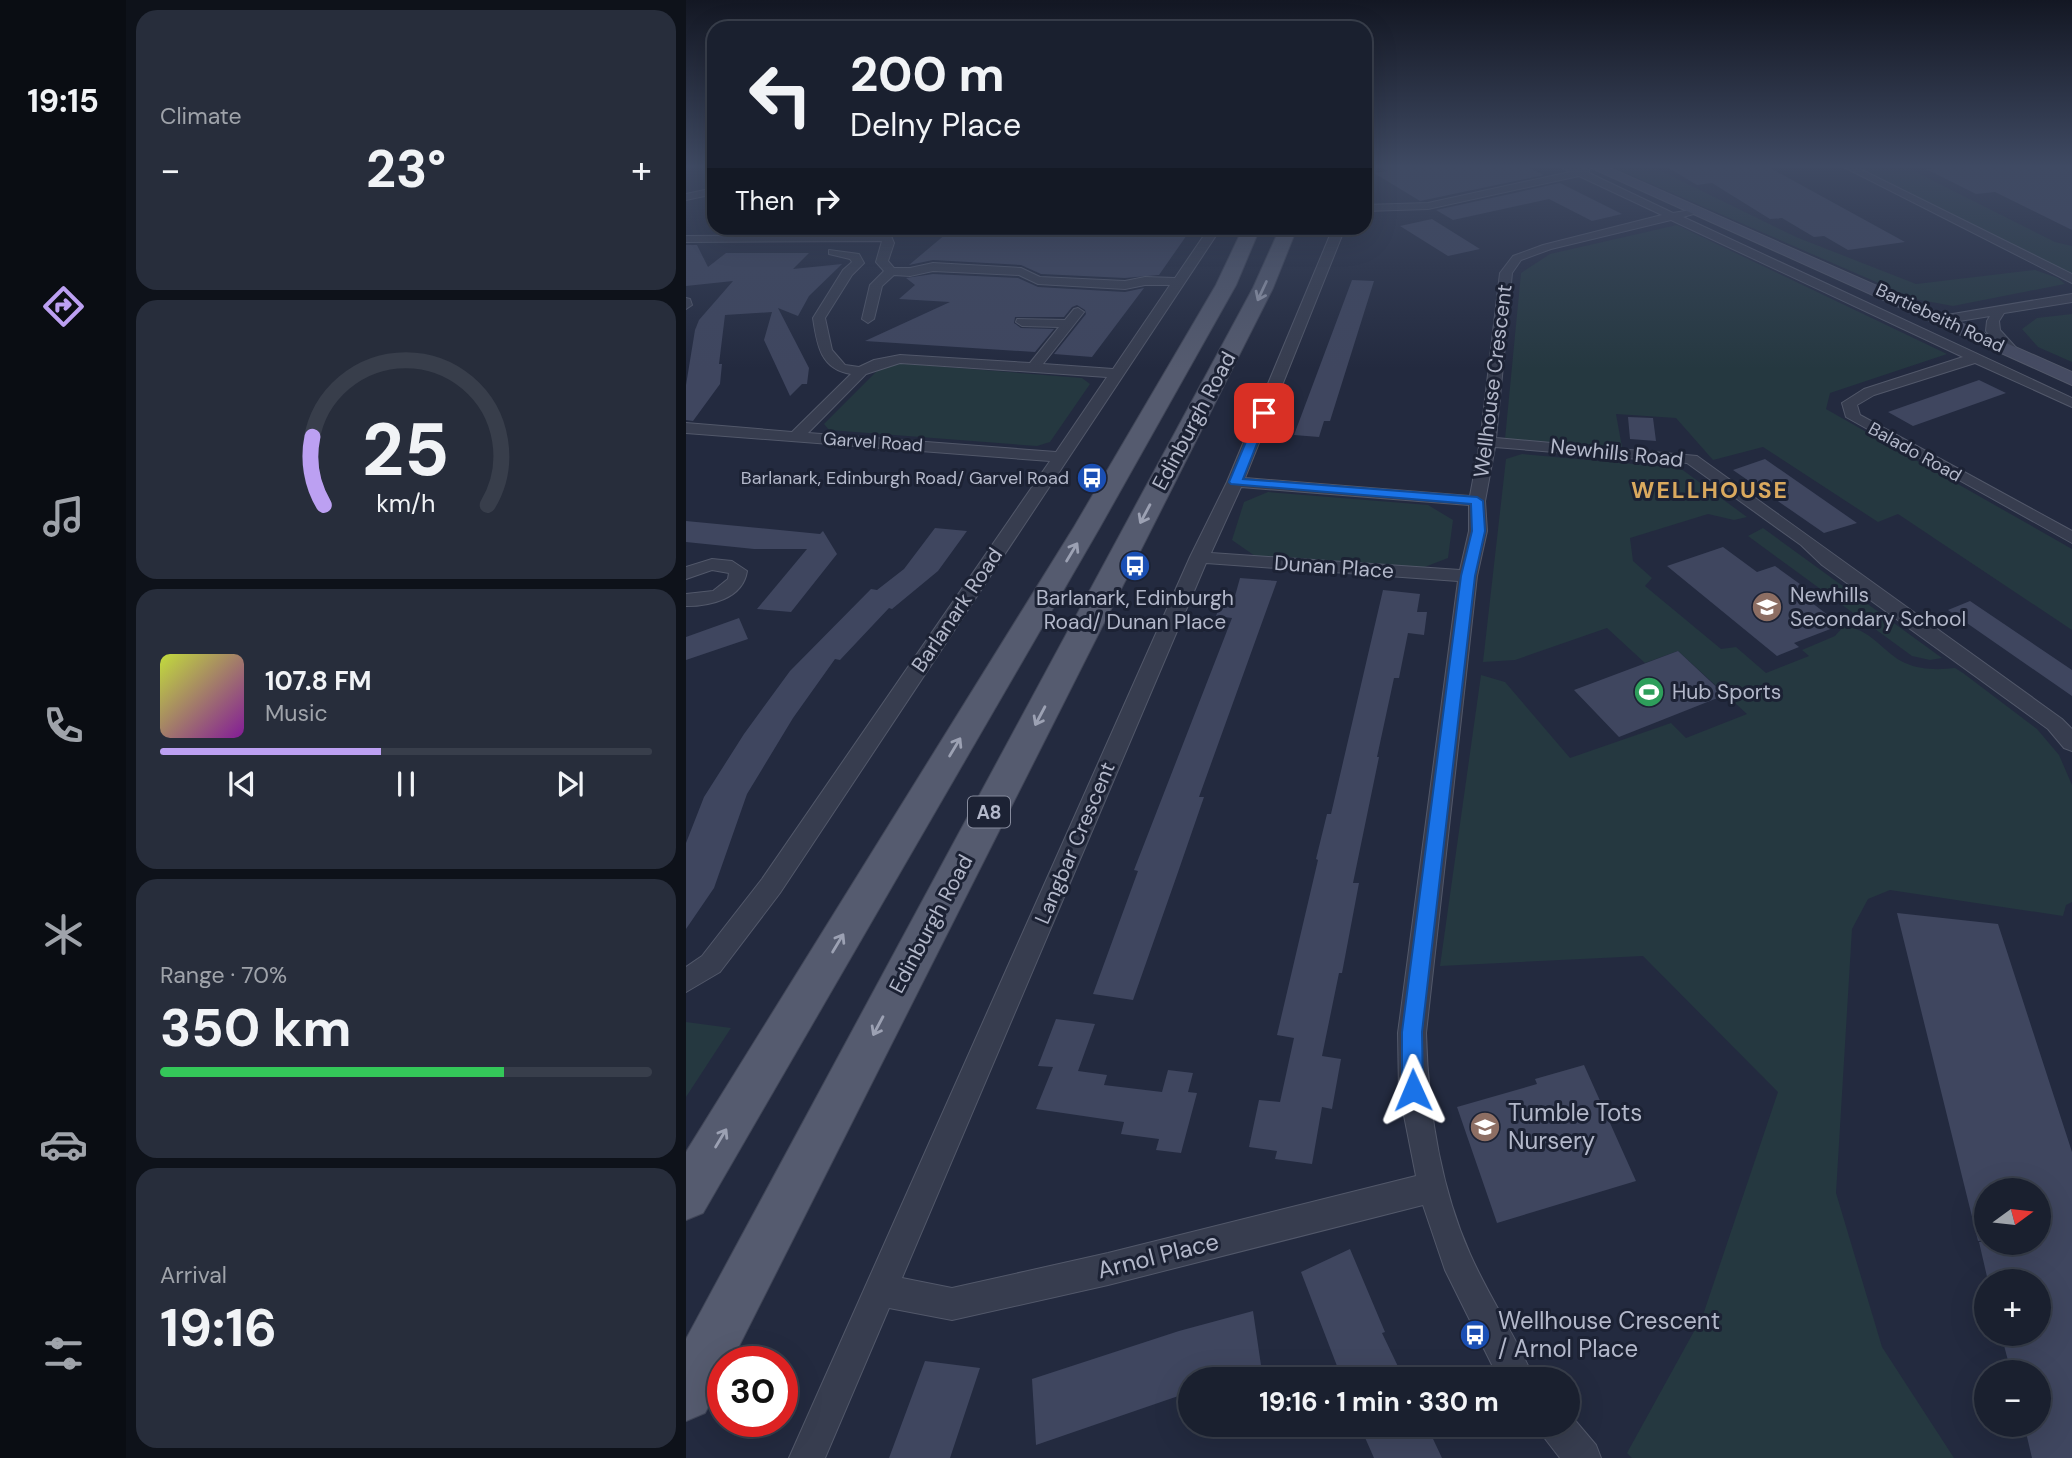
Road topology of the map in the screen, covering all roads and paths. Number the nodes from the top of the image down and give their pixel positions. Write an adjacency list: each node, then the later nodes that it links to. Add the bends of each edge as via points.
1 (1603, 233): 34 (street, Wellhouse Crescent, via 1517,258 1506,273)
2 (1723, 233): 26 (street, Bartiebeith Road)
3 (1731, 233): 22 (street, Bartiebeith Road)
4 (1980, 233): 16 (street)
5 (747, 235): 11 (street)
6 (816, 235): 12 (street)
7 (1210, 235): 17 (street, Barlanark Road)
8 (1248, 235): 46 (main road, Edinburgh Road, one-way to 8, via 1087,527 1226,285)
9 (1285, 235): 49 (main road, Edinburgh Road / A8, one-way to 49, via 1257,301)
10 (1336, 235): 36 (street, Langbar Crescent)
11 (744, 237): 12 (street); 13 (street)
12 (814, 237): 15 (street, via 887,239 882,262)
13 (686, 239)
14 (833, 252): 28 (street, via 855,256 858,263 819,318 825,351 841,368)
15 (891, 271): 17 (street, via 933,267 1021,272 1038,281); 21 (street, via 876,285)
16 (2072, 279)
17 (1178, 282): 29 (street, Barlanark Road)
18 (2072, 298): 19 (street)
19 (2000, 310): 22 (street); 25 (street, via 1993,331)
20 (1077, 312): 24 (street)
21 (868, 319)
22 (1941, 320): 25 (street, Bartiebeith Road)
23 (1022, 321): 24 (street)
24 (1068, 324): 27 (street)
25 (2012, 352): 30 (street, Bartiebeith Road)
26 (1975, 358): 31 (street, Bartiebeith Road); 38 (street, Balado Road, via 1869,392 1849,403 1853,417)
27 (1034, 367): 28 (street, via 900,359); 29 (street)
28 (861, 371): 33 (street)
29 (1117, 373): 35 (street, Barlanark Road)
30 (2072, 379)
31 (2072, 402)
32 (686, 428): 33 (street, Garvel Road)
33 (796, 436): 35 (street, Garvel Road)
34 (1488, 442): 37 (street, Wellhouse Crescent); 43 (street, Newhills Road, via 1691,459 2055,724)
35 (1059, 457): 44 (street, Barlanark Road, via 771,886 711,964)
36 (1235, 482): 37 (street); 39 (street, Langbar Crescent)
37 (1477, 501): 41 (street, Wellhouse Crescent, via 1478,531)
38 (2072, 538)
39 (1199, 557): 41 (street, Dunan Place); 47 (street, Langbar Crescent)
40 (686, 573): 42 (street, via 726,564 738,571 735,583 720,594)
41 (1468, 576): 45 (street, Wellhouse Crescent, via 1412,1032 1413,1090)
42 (686, 600)
43 (2072, 743)
44 (686, 981)
45 (1433, 1187): 47 (street, Arnol Place, via 952,1304); 48 (street, Wellhouse Crescent, via 1456,1259)
46 (686, 1196)
47 (881, 1290): 51 (street, Langbar Crescent)
48 (1511, 1367)
49 (686, 1394)
50 (1566, 1437): 52 (street)
51 (807, 1458)
52 (1583, 1458)

